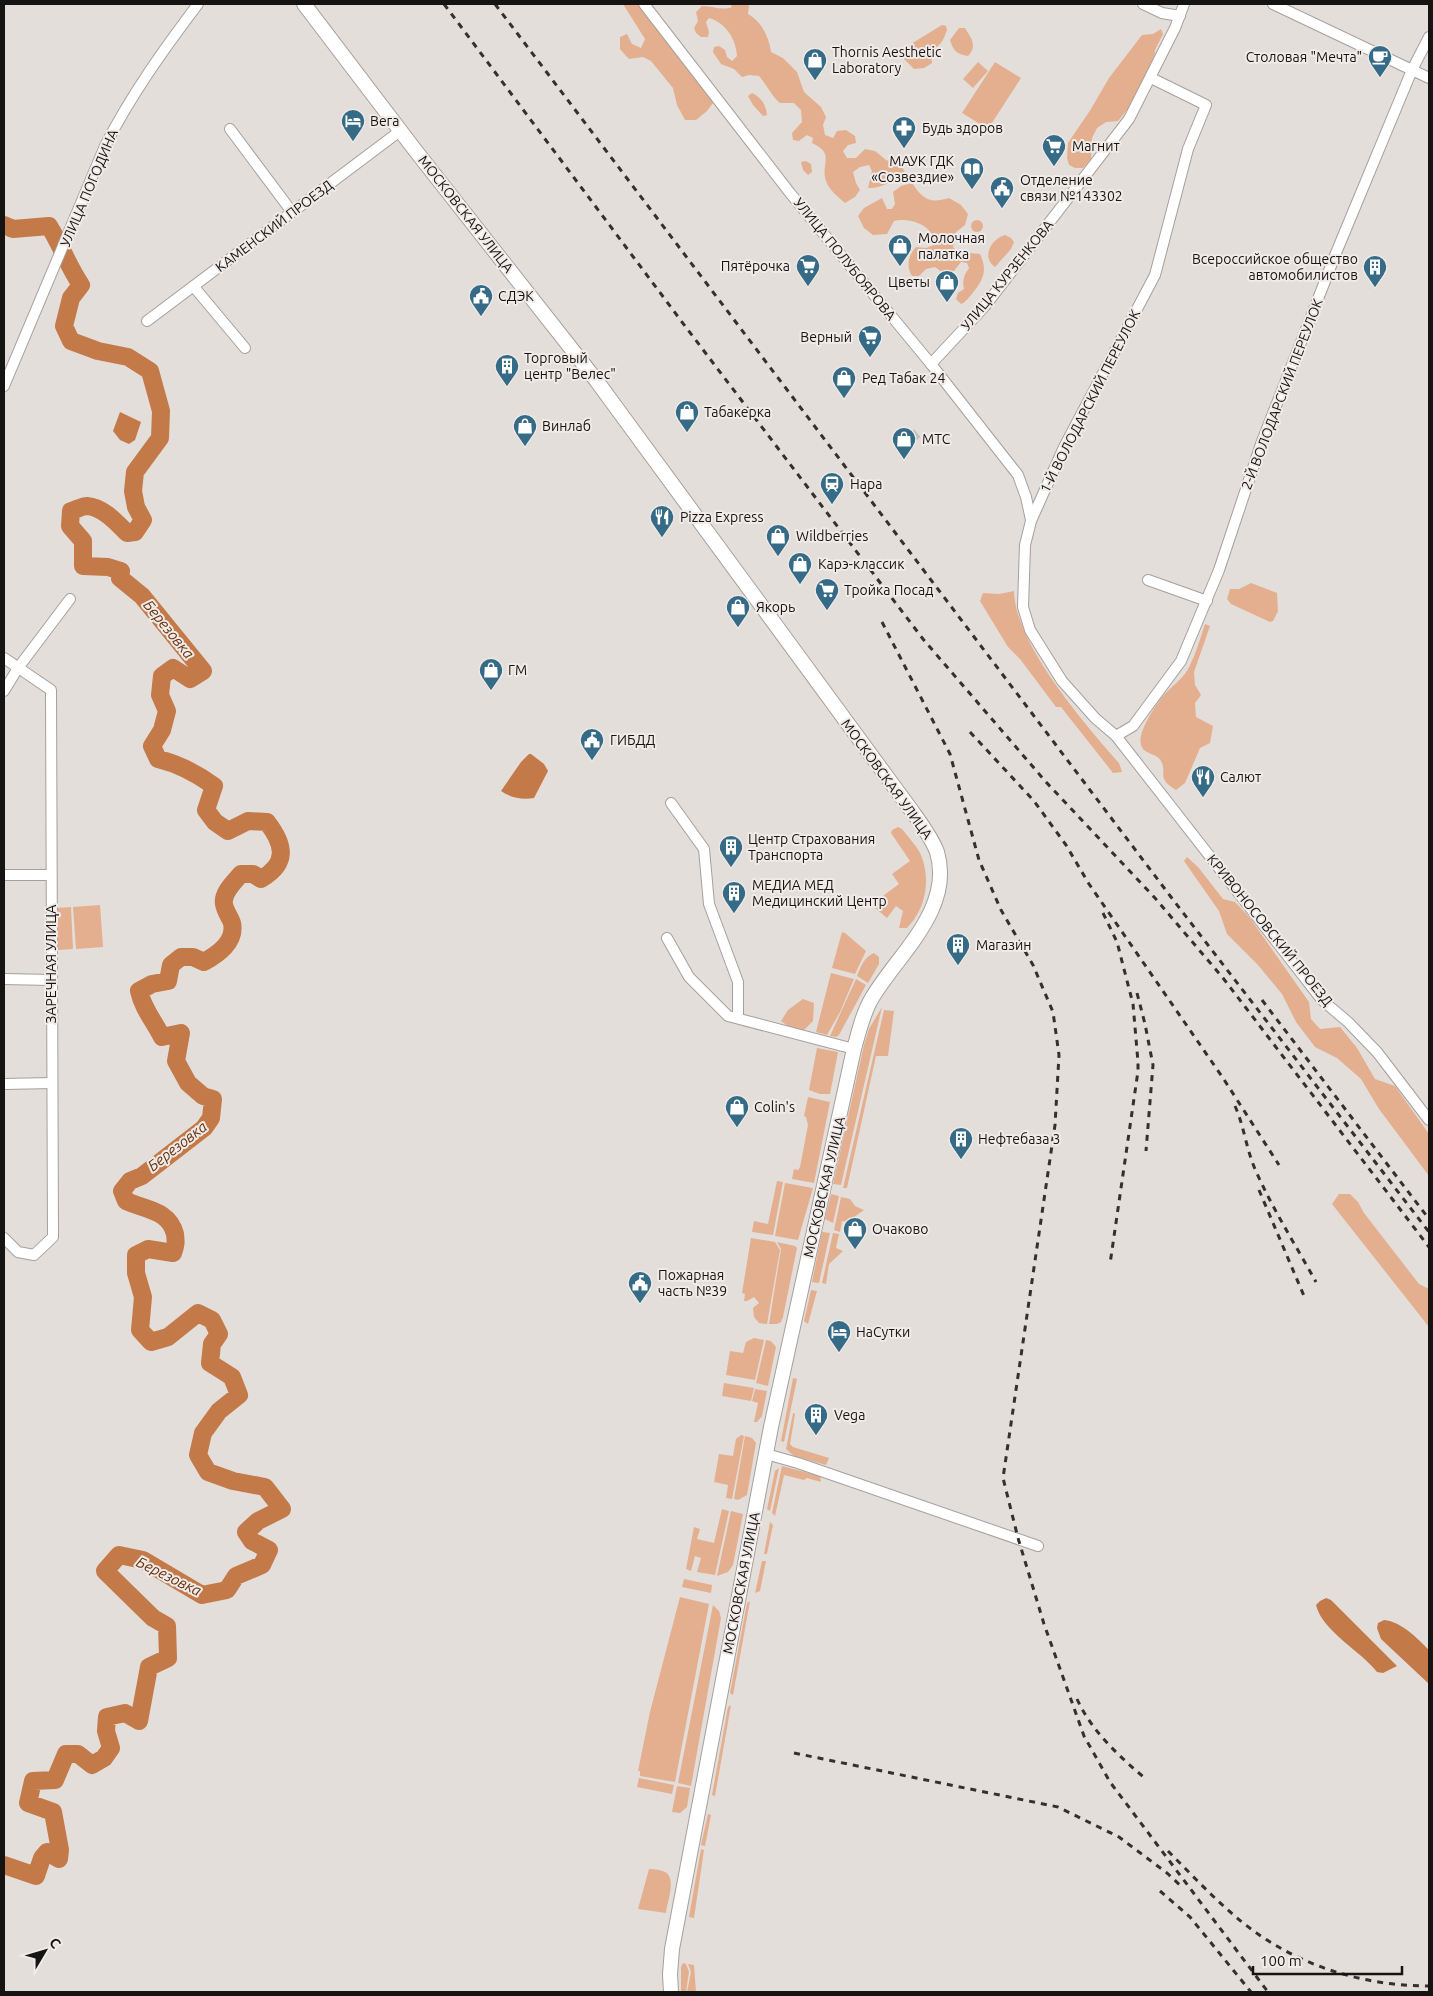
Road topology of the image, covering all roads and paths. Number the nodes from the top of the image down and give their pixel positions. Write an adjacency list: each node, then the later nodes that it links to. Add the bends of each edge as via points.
1 (198, 4): 19 (street, УЛИЦА ПОГОДИНА, via 162,52 115,126)
2 (304, 4): 13 (main road, МОСКОВСКАЯ УЛИЦА)
3 (644, 4): 18 (street, УЛИЦА ПОЛУБОЯРОВА, via 790,192)
4 (1143, 4): 7 (street, via 1162,13)
5 (1184, 4): 7 (street, УЛИЦА КУРЗЕНКОВА)
6 (1273, 4): 9 (street)
7 (1180, 16): 10 (street, УЛИЦА КУРЗЕНКОВА)
8 (1429, 37): 9 (street, 2-Й ВОЛОДАРСКИЙ ПЕРЕУЛОК)
9 (1412, 70): 11 (street); 23 (street, 2-Й ВОЛОДАРСКИЙ ПЕРЕУЛОК, via 1261,444)
10 (1151, 78): 18 (street, УЛИЦА КУРЗЕНКОВА, via 1123,127 985,306); 20 (street, 1-Й ВОЛОДАРСКИЙ ПЕРЕУЛОК, via 1206,105 1188,149 1155,275 1064,447)
11 (1429, 78)
12 (230, 129): 14 (street)
13 (400, 131): 14 (street, КАМЕНСКИЙ ПРОЕЗД); 35 (main road, МОСКОВСКАЯ УЛИЦА, via 602,387 934,845 940,875 935,902 920,930 871,999)
14 (292, 212): 15 (street, КАМЕНСКИЙ ПРОЕЗД)
15 (194, 287): 16 (street, КАМЕНСКИЙ ПРОЕЗД); 17 (street)
16 (147, 320)
17 (245, 348)
18 (931, 364): 20 (street, УЛИЦА ПОЛУБОЯРОВА, via 1018,475)
19 (4, 386)
20 (1031, 520): 27 (street, 1-Й ВОЛОДАРСКИЙ ПЕРЕУЛОК, via 1025,545 1024,607 1030,630 1062,681)
21 (1148, 580): 23 (street)
22 (70, 599): 25 (street)
23 (1207, 601): 27 (street, 2-Й ВОЛОДАРСКИЙ ПЕРЕУЛОК, via 1181,661 1133,726)
24 (4, 658): 25 (street)
25 (18, 668): 26 (street); 30 (street, ЗАРЕЧНАЯ УЛИЦА, via 51,690)
26 (4, 692)
27 (1116, 736): 38 (street, КРИВОНОСОВСКИЙ ПРОЕЗД, via 1322,1000 1377,1052)
28 (671, 803): 34 (street, via 704,849 709,904 738,982)
29 (4, 875): 30 (street)
30 (50, 875): 33 (street, ЗАРЕЧНАЯ УЛИЦА)
31 (667, 938): 34 (street, via 689,977 728,1016)
32 (4, 980): 33 (street)
33 (51, 980): 36 (street, ЗАРЕЧНАЯ УЛИЦА)
34 (738, 1018): 35 (street)
35 (854, 1049): 40 (main road, МОСКОВСКАЯ УЛИЦА)
36 (52, 1083): 37 (street); 39 (street, ЗАРЕЧНАЯ УЛИЦА, via 52,1237 34,1254 18,1252)
37 (4, 1084)
38 (1429, 1120)
39 (4, 1238)
40 (766, 1454): 41 (street); 42 (main road, МОСКОВСКАЯ УЛИЦА, via 673,1943)
41 (1038, 1546)
42 (671, 1992)

